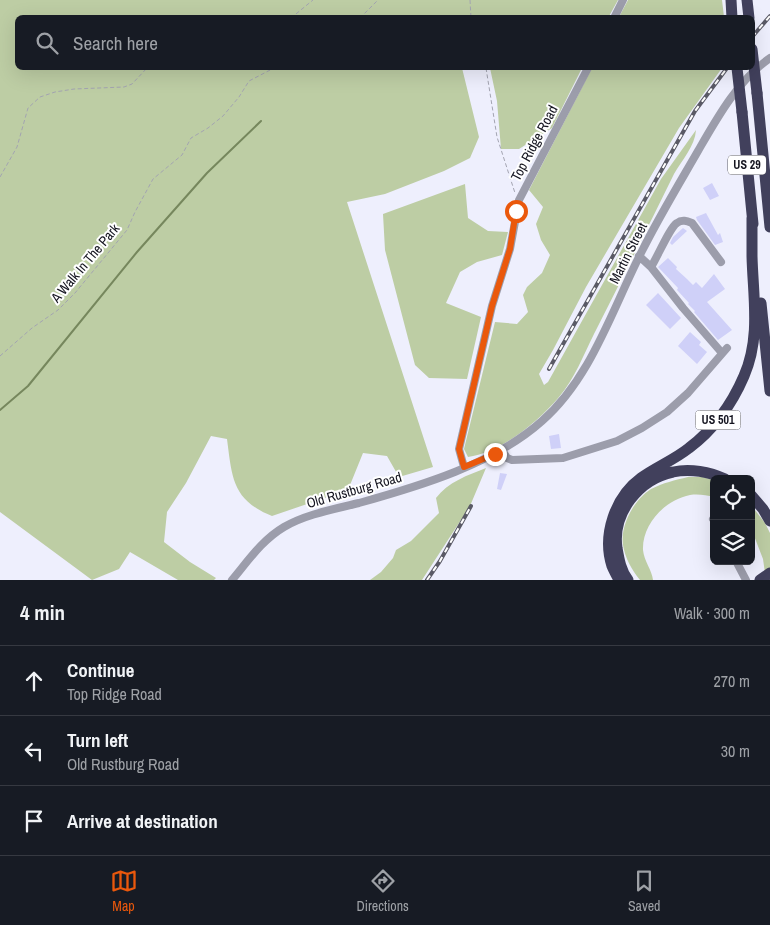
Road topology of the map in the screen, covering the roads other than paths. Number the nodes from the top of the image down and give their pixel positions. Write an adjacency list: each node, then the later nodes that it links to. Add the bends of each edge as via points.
1 (623, 0): 4 (street)
2 (730, 0): 5 (highway)
3 (747, 0): 6 (highway)
4 (616, 15)
5 (732, 15)
6 (749, 15)
7 (770, 58): 15 (street, Martin Street, via 747,78 716,120)
8 (587, 70): 20 (street, Top Ridge Road, via 519,200 510,249 492,306 459,449)
9 (738, 70): 13 (highway, US 29, bridge)
10 (754, 70): 11 (highway, US 29, bridge)
11 (768, 202): 12 (highway); 14 (highway, US 29)
12 (770, 216)
13 (752, 218): 18 (highway, US 29); 26 (highway, US 501, via 755,334 752,355 735,396 709,431 690,448 628,489 610,526 612,566)
14 (770, 227)
15 (640, 256): 17 (street); 19 (street, Martin Street, via 589,362 571,389 542,422)
16 (721, 262): 17 (street, via 692,223 686,220 673,227)
17 (651, 267): 19 (street, via 683,308 725,350 668,412 617,441 563,458 512,460)
18 (770, 391)
19 (502, 450): 20 (street, Old Rustburg Road)
20 (464, 467): 25 (street, Old Rustburg Road, via 403,490 302,518 285,526 266,539)
21 (710, 475): 27 (highway, via 696,471 673,472 639,489 628,502 616,539 623,573)
22 (755, 499): 23 (highway)
23 (770, 521)
24 (738, 565): 28 (street)
25 (232, 580)
26 (619, 580)
27 (628, 580)
28 (746, 580)

